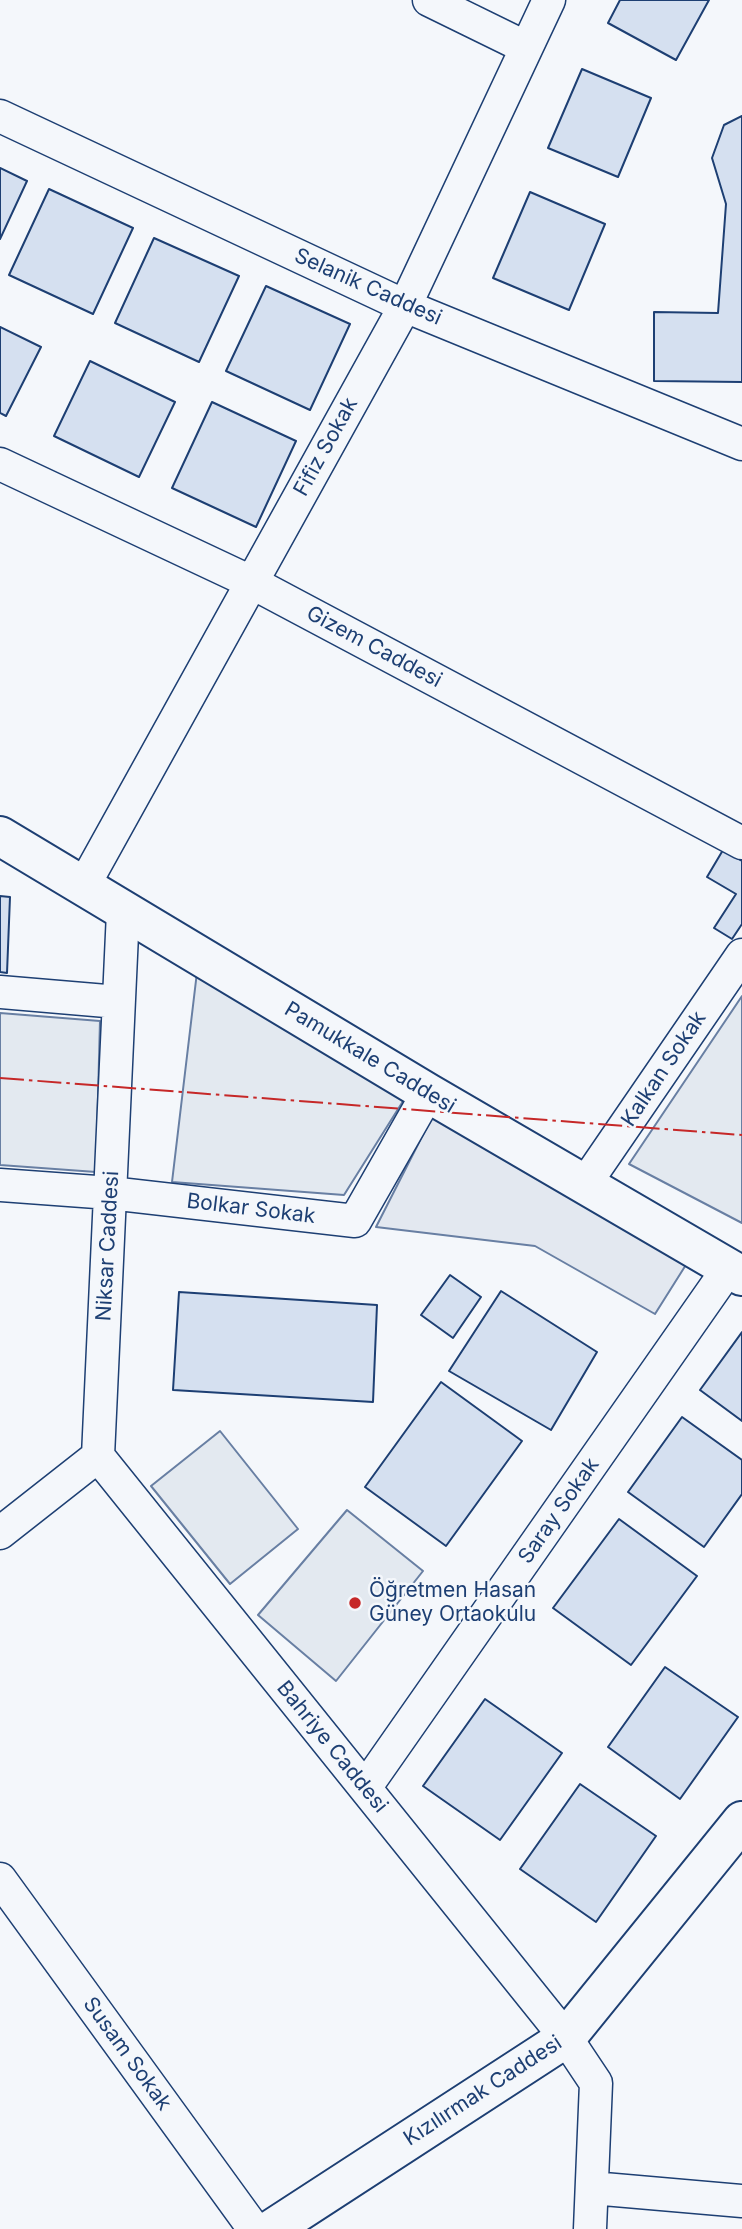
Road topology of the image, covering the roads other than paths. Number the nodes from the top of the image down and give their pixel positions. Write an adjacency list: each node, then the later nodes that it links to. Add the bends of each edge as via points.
1 (429, 0): 3 (street)
2 (549, 0): 3 (street, Fifiz Sokak)
3 (525, 47): 5 (street, Fifiz Sokak)
4 (0, 116): 5 (street, Selanik Caddesi)
5 (405, 306): 6 (street, Selanik Caddesi); 8 (street, Fifiz Sokak)
6 (742, 444)
7 (0, 464): 8 (street, Gizem Caddesi)
8 (251, 582): 10 (street, Gizem Caddesi); 11 (street, Fifiz Sokak)
9 (0, 836): 11 (street, Pamukkale Caddesi)
10 (742, 843)
11 (84, 885): 12 (street, Pamukkale Caddesi)
12 (123, 912): 15 (street, Niksar Caddesi); 16 (street, Pamukkale Caddesi)
13 (742, 955): 17 (street, Kalkan Sokak)
14 (0, 992): 15 (street)
15 (118, 1002): 19 (street, Niksar Caddesi)
16 (428, 1093): 17 (street, Pamukkale Caddesi); 19 (street, Bolkar Sokak, via 355,1221)
17 (585, 1184): 20 (street, Pamukkale Caddesi)
18 (0, 1185): 19 (street, Bolkar Sokak)
19 (110, 1193): 21 (street, Niksar Caddesi)
20 (735, 1273): 23 (street, Saray Sokak)
21 (98, 1456): 22 (street); 23 (street, Bahriye Caddesi)
22 (0, 1533)
23 (365, 1788): 26 (street, Bahriye Caddesi)
24 (742, 1821): 26 (street, Kızılırmak Caddesi)
25 (0, 1879): 29 (street, Susam Sokak)
26 (566, 2038): 27 (street, Bahriye Caddesi, via 596,2083); 30 (street, Kızılırmak Caddesi)
27 (592, 2188): 28 (street); 31 (street, Bahriye Caddesi)
28 (742, 2201)
29 (254, 2229)
30 (272, 2229)
31 (590, 2229)

